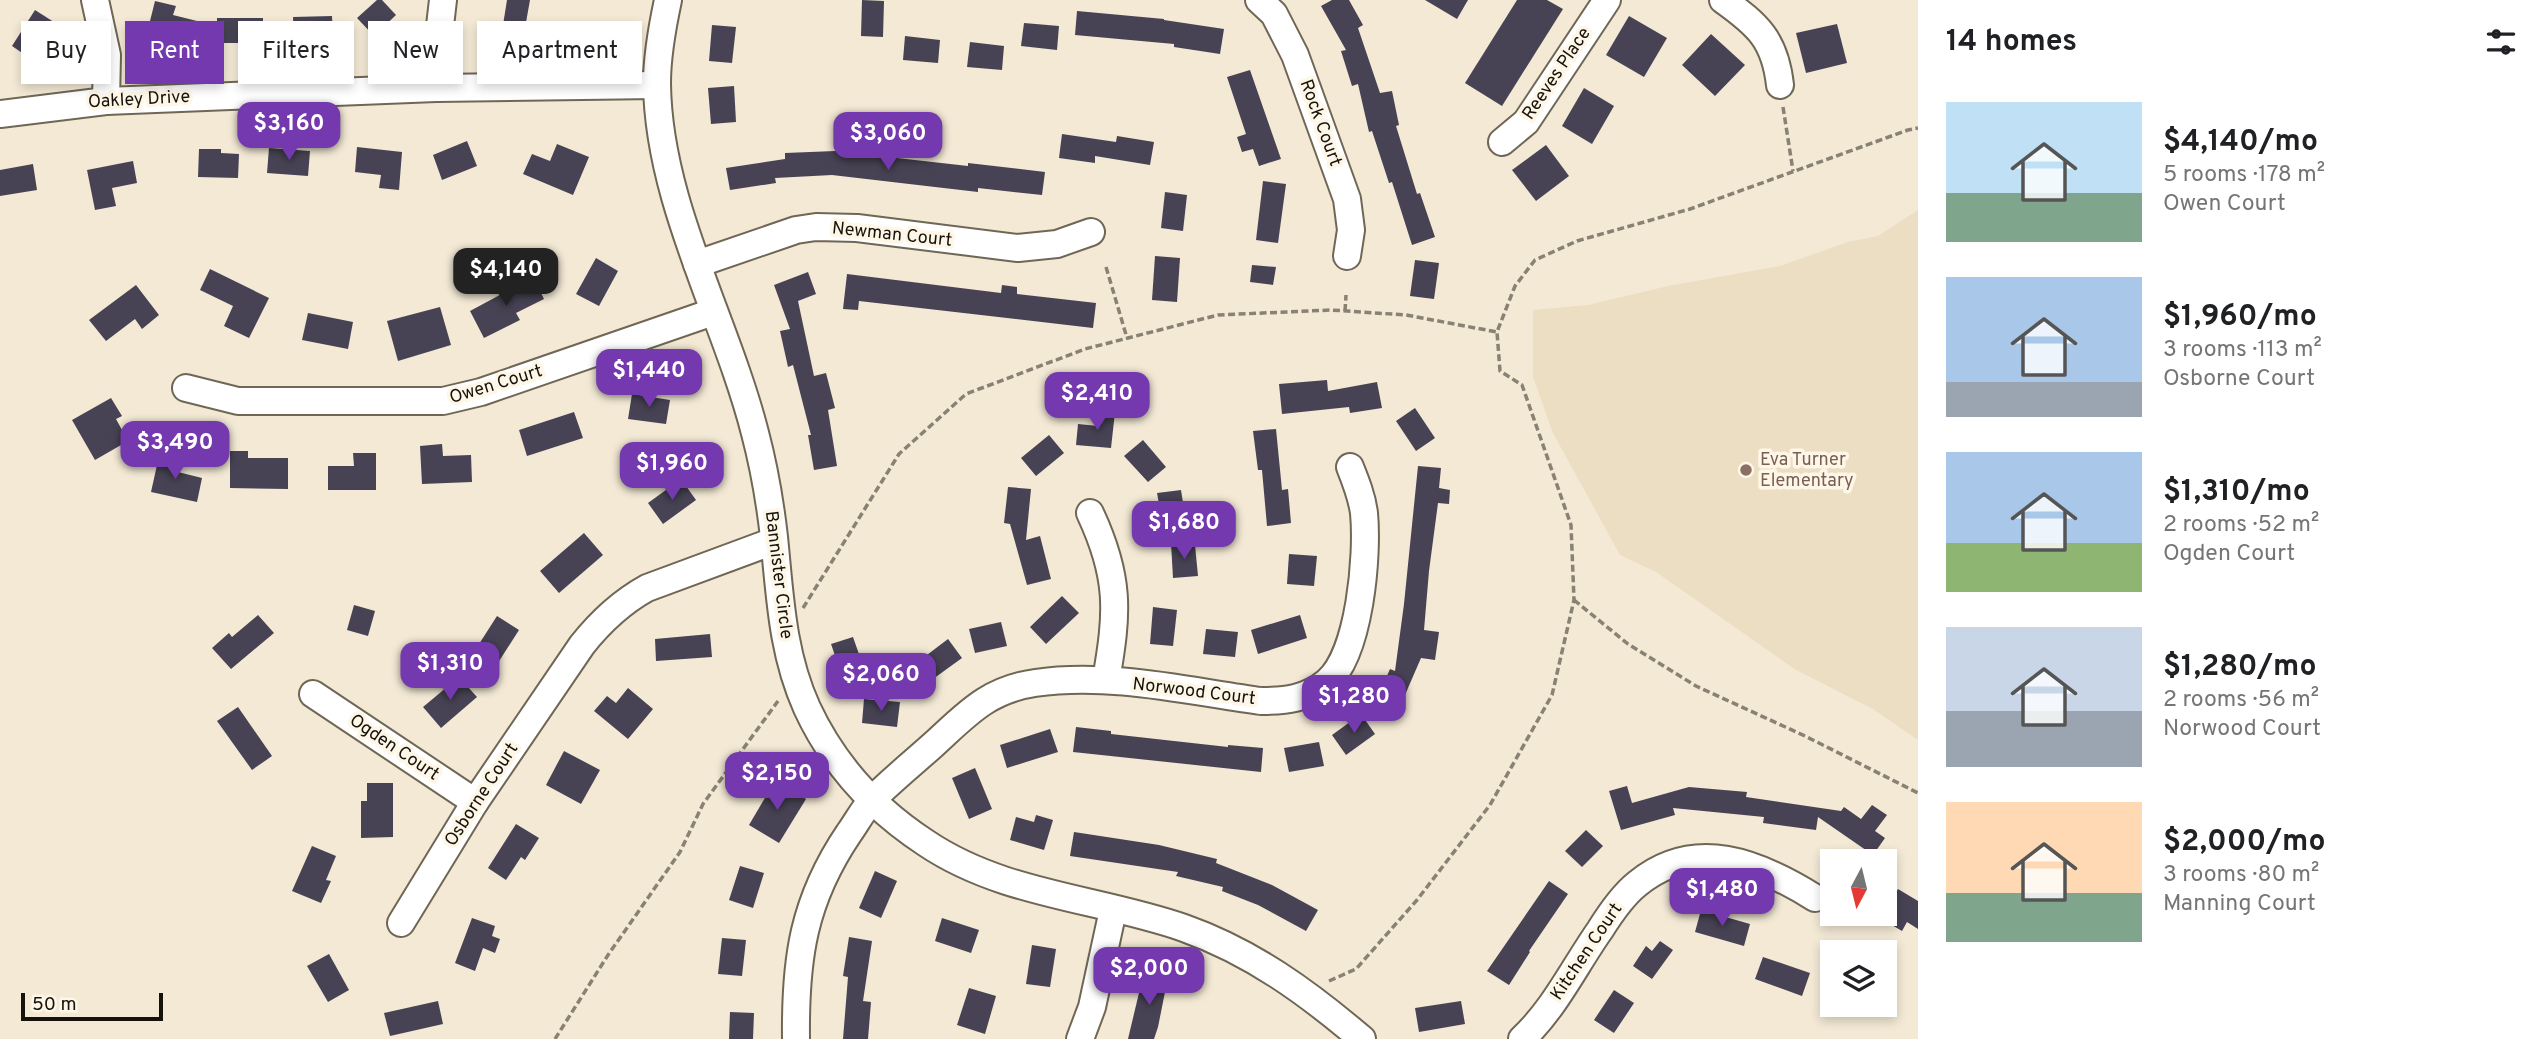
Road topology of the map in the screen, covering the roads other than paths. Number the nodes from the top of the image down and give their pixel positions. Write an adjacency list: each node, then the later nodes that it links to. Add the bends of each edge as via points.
1 (95, 0): 10 (street, via 107,55)
2 (443, 0): 9 (street)
3 (668, 0): 7 (street, Bannister Circle)
4 (1259, 0): 14 (street, Rock Court, via 1274,14 1295,55 1347,199 1352,230)
5 (1607, 0): 12 (street, Reeves Place, via 1526,122)
6 (1723, 0): 8 (street, via 1764,34 1778,65)
7 (657, 85): 9 (street, Oakley Drive); 15 (street, Bannister Circle, via 667,162)
8 (1780, 85)
9 (436, 88): 10 (street, Oakley Drive)
10 (106, 101): 11 (street, Oakley Drive)
11 (0, 114)
12 (1502, 142)
13 (1091, 232): 15 (street, Newman Court, via 1057,244 1018,248 816,227)
14 (1347, 256)
15 (696, 264): 16 (street, Bannister Circle)
16 (713, 312): 17 (street, Owen Court, via 443,401 239,401); 20 (street, Bannister Circle, via 756,434)
17 (186, 388)
18 (1350, 467): 21 (street, Norwood Court, via 1364,511 1363,558 1355,629 1339,669 1327,682 1301,697 1261,701)
19 (1090, 513): 21 (street, via 1112,568 1115,594 1116,617)
20 (774, 541): 23 (street, Bannister Circle, via 783,630 805,704 842,768); 24 (street, Osborne Court, via 647,588 616,608 582,645)
21 (1105, 680): 23 (street, Norwood Court, via 1033,683 992,696)
22 (313, 694): 24 (street, Ogden Court)
23 (872, 800): 26 (street, Bannister Circle, via 926,844 963,865 1010,883); 28 (street, Norwood Court, via 829,866 813,902 800,944)
24 (475, 802): 27 (street, Osborne Court)
25 (1815, 898): 31 (street, Kitchen Court, via 1735,861 1697,858 1664,868 1625,896 1546,1013)
26 (1113, 909): 29 (street, via 1092,1007); 30 (street, Bannister Circle, via 1184,928 1242,953 1282,977)
27 (401, 923)
28 (796, 1039)
29 (1080, 1039)
30 (1362, 1039)
31 (1522, 1039)

